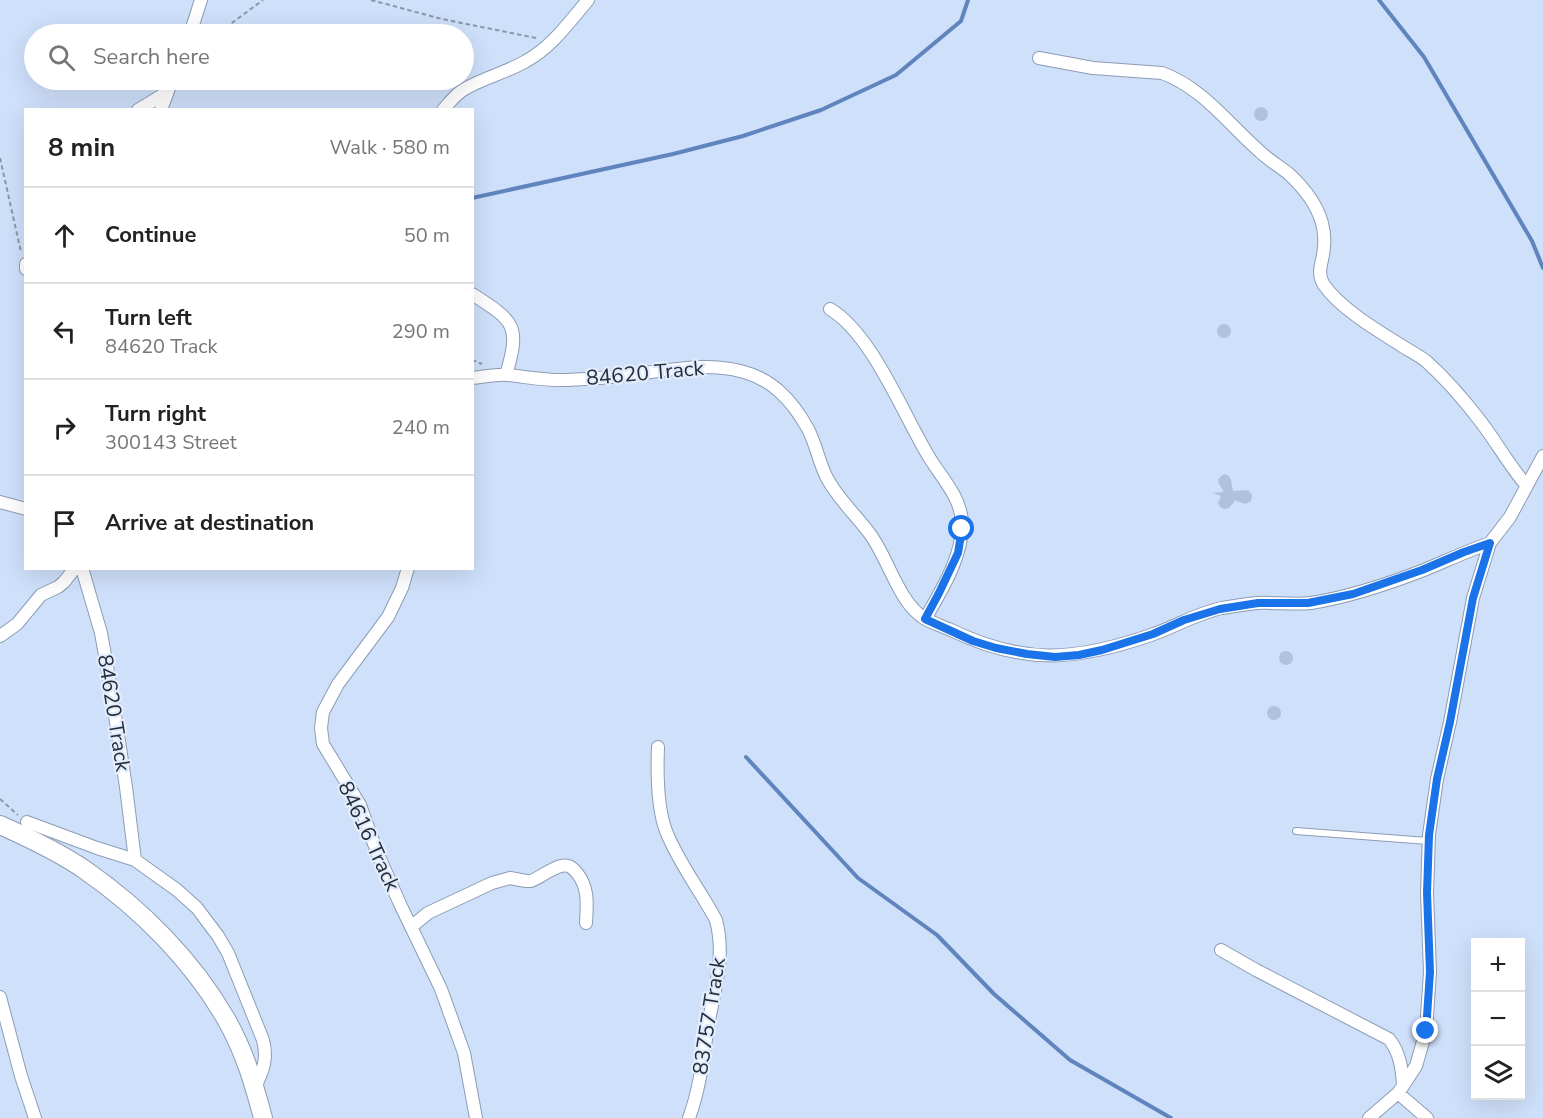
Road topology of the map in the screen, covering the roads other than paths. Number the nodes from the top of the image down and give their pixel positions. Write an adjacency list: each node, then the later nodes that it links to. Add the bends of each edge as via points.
1 (201, 0): 3 (street)
2 (588, 0): 5 (street, via 543,51)
3 (193, 24)
4 (1039, 58): 17 (street, via 1093,68 1162,73 1204,97 1257,150 1300,185 1313,203 1325,238 1319,271 1323,284 1369,324 1425,360 1482,423)
5 (474, 85)
6 (167, 90): 8 (street)
7 (462, 90): 11 (street)
8 (166, 93): 9 (street); 10 (street)
9 (141, 108)
10 (162, 108)
11 (445, 108)
12 (474, 295): 14 (street, via 501,314 513,330)
13 (830, 309): 24 (street, via 858,334 870,351 929,458 951,489 962,518 958,553)
14 (506, 375): 15 (street, 84620 Track); 24 (street, 84620 Track, via 563,380 702,367 747,372 763,380 796,411 836,494 872,537 897,585 914,611)
15 (474, 378)
16 (1543, 456): 17 (street)
17 (1526, 485): 20 (street, via 1510,517)
18 (0, 502): 19 (street)
19 (24, 508)
20 (1490, 543): 24 (street, 84620 Track, via 1353,594 1308,603 1258,603 1220,609 1079,655 1055,657 996,648); 30 (street, via 1473,598 1437,779)
21 (73, 570): 25 (street, via 58,587 41,595 17,624)
22 (83, 570): 31 (street, 84620 Track, via 101,633)
23 (407, 570): 33 (street, 84616 Track, via 388,617 338,684 323,712 321,728 323,744 360,805)
24 (925, 619)
25 (0, 636)
26 (658, 747): 41 (street, 83757 Track, via 660,806 665,829 720,932 720,967 696,1099)
27 (27, 822): 31 (street)
28 (0, 825): 36 (street, via 84,870 167,939 227,1021)
29 (1296, 831): 30 (lane)
30 (1429, 841): 37 (street, via 1430,972 1426,1031 1416,1066)
31 (135, 860): 36 (street, via 197,908 228,953 266,1051 263,1072)
32 (585, 923): 33 (street, via 585,887 573,868 565,865 531,881 510,878 492,883 428,913)
33 (411, 927): 40 (street, 84616 Track, via 441,989 464,1053)
34 (1221, 950): 37 (street, via 1389,1039 1402,1066)
35 (0, 997): 38 (street)
36 (255, 1087): 39 (street)
37 (1401, 1089): 42 (street); 43 (street)
38 (35, 1118)
39 (263, 1118)
40 (476, 1118)
41 (688, 1118)
42 (1370, 1118)
43 (1427, 1118)

